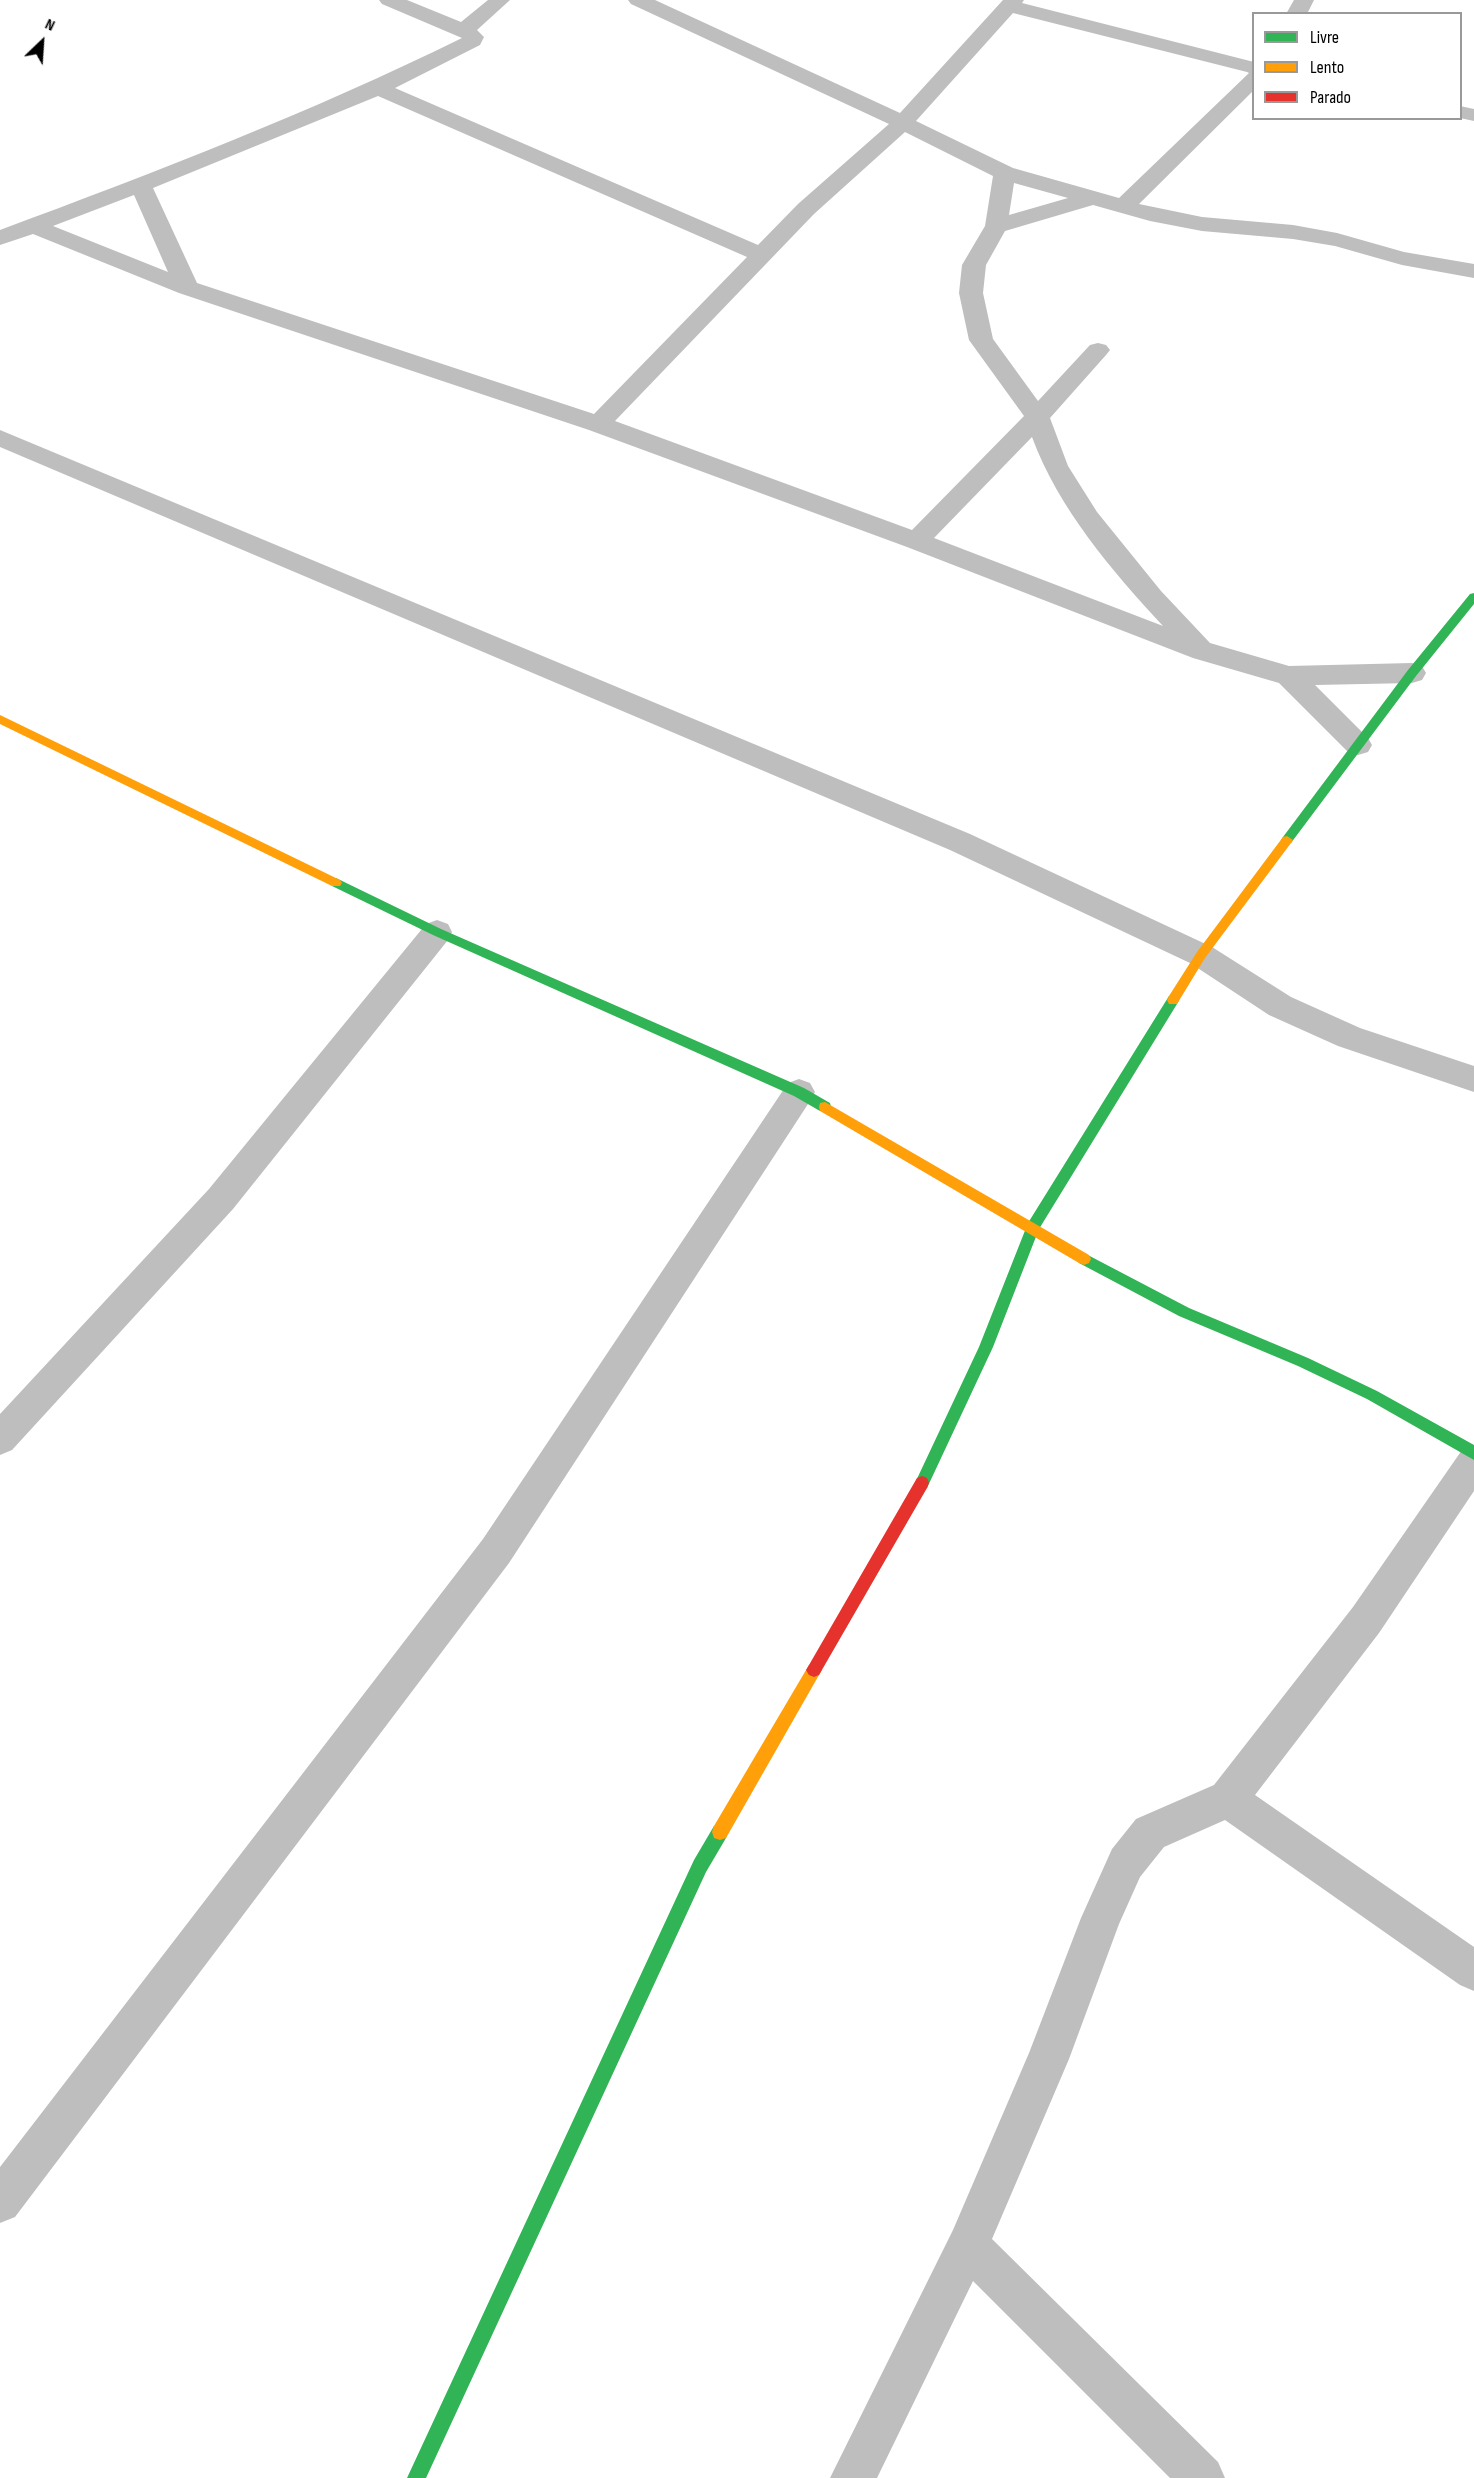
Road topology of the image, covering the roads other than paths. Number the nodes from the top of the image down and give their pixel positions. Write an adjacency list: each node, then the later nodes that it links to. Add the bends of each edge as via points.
1 (389, 0): 5 (street)
2 (500, 0): 5 (street)
3 (638, 0): 9 (street, via 681,10)
4 (1011, 3): 6 (street); 9 (street)
5 (464, 30): 8 (street, via 474,37 467,45)
6 (1252, 67)
7 (1252, 80): 13 (street)
8 (378, 88): 11 (street); 17 (street)
9 (903, 123): 10 (street); 17 (street)
10 (1005, 173): 12 (street); 15 (street)
11 (141, 185): 14 (street); 19 (street)
12 (1092, 198): 13 (street); 15 (street)
13 (1123, 207): 18 (street, via 1202,224 1337,240 1402,258)
14 (34, 226): 16 (street); 19 (street)
15 (996, 226): 21 (street, via 974,265 971,293 981,339)
16 (0, 238)
17 (760, 254): 22 (street)
18 (1474, 271)
19 (187, 288): 22 (street)
20 (1098, 350): 21 (street)
21 (1037, 417): 24 (street); 26 (street, via 1055,466 1088,518 1152,597)
22 (597, 424): 24 (street)
23 (0, 438): 32 (street, via 960,842)
24 (916, 541): 26 (street)
25 (1470, 608): 27 (street)
26 (1203, 651): 28 (street)
27 (1412, 673): 28 (street); 30 (street)
28 (1289, 676): 30 (street)
29 (0, 720): 31 (street)
30 (1358, 745): 32 (street)
31 (438, 932): 34 (street); 36 (street, via 221,1199)
32 (1201, 955): 33 (street, via 1280,1006 1349,1037); 35 (street)
33 (1474, 1079)
34 (799, 1092): 35 (street); 41 (street, via 496,1551)
35 (1033, 1227): 37 (street, via 1122,1281 1372,1395); 43 (street, via 986,1347 921,1485 700,1866)
36 (0, 1439)
37 (1474, 1453)
38 (1474, 1461): 39 (street, via 1366,1620)
39 (1228, 1799): 40 (street); 42 (street, via 1150,1833 1126,1863)
40 (1474, 1971)
41 (0, 2202)
42 (968, 2245): 44 (street); 45 (street)
43 (416, 2478)
44 (853, 2478)
45 (1202, 2478)

